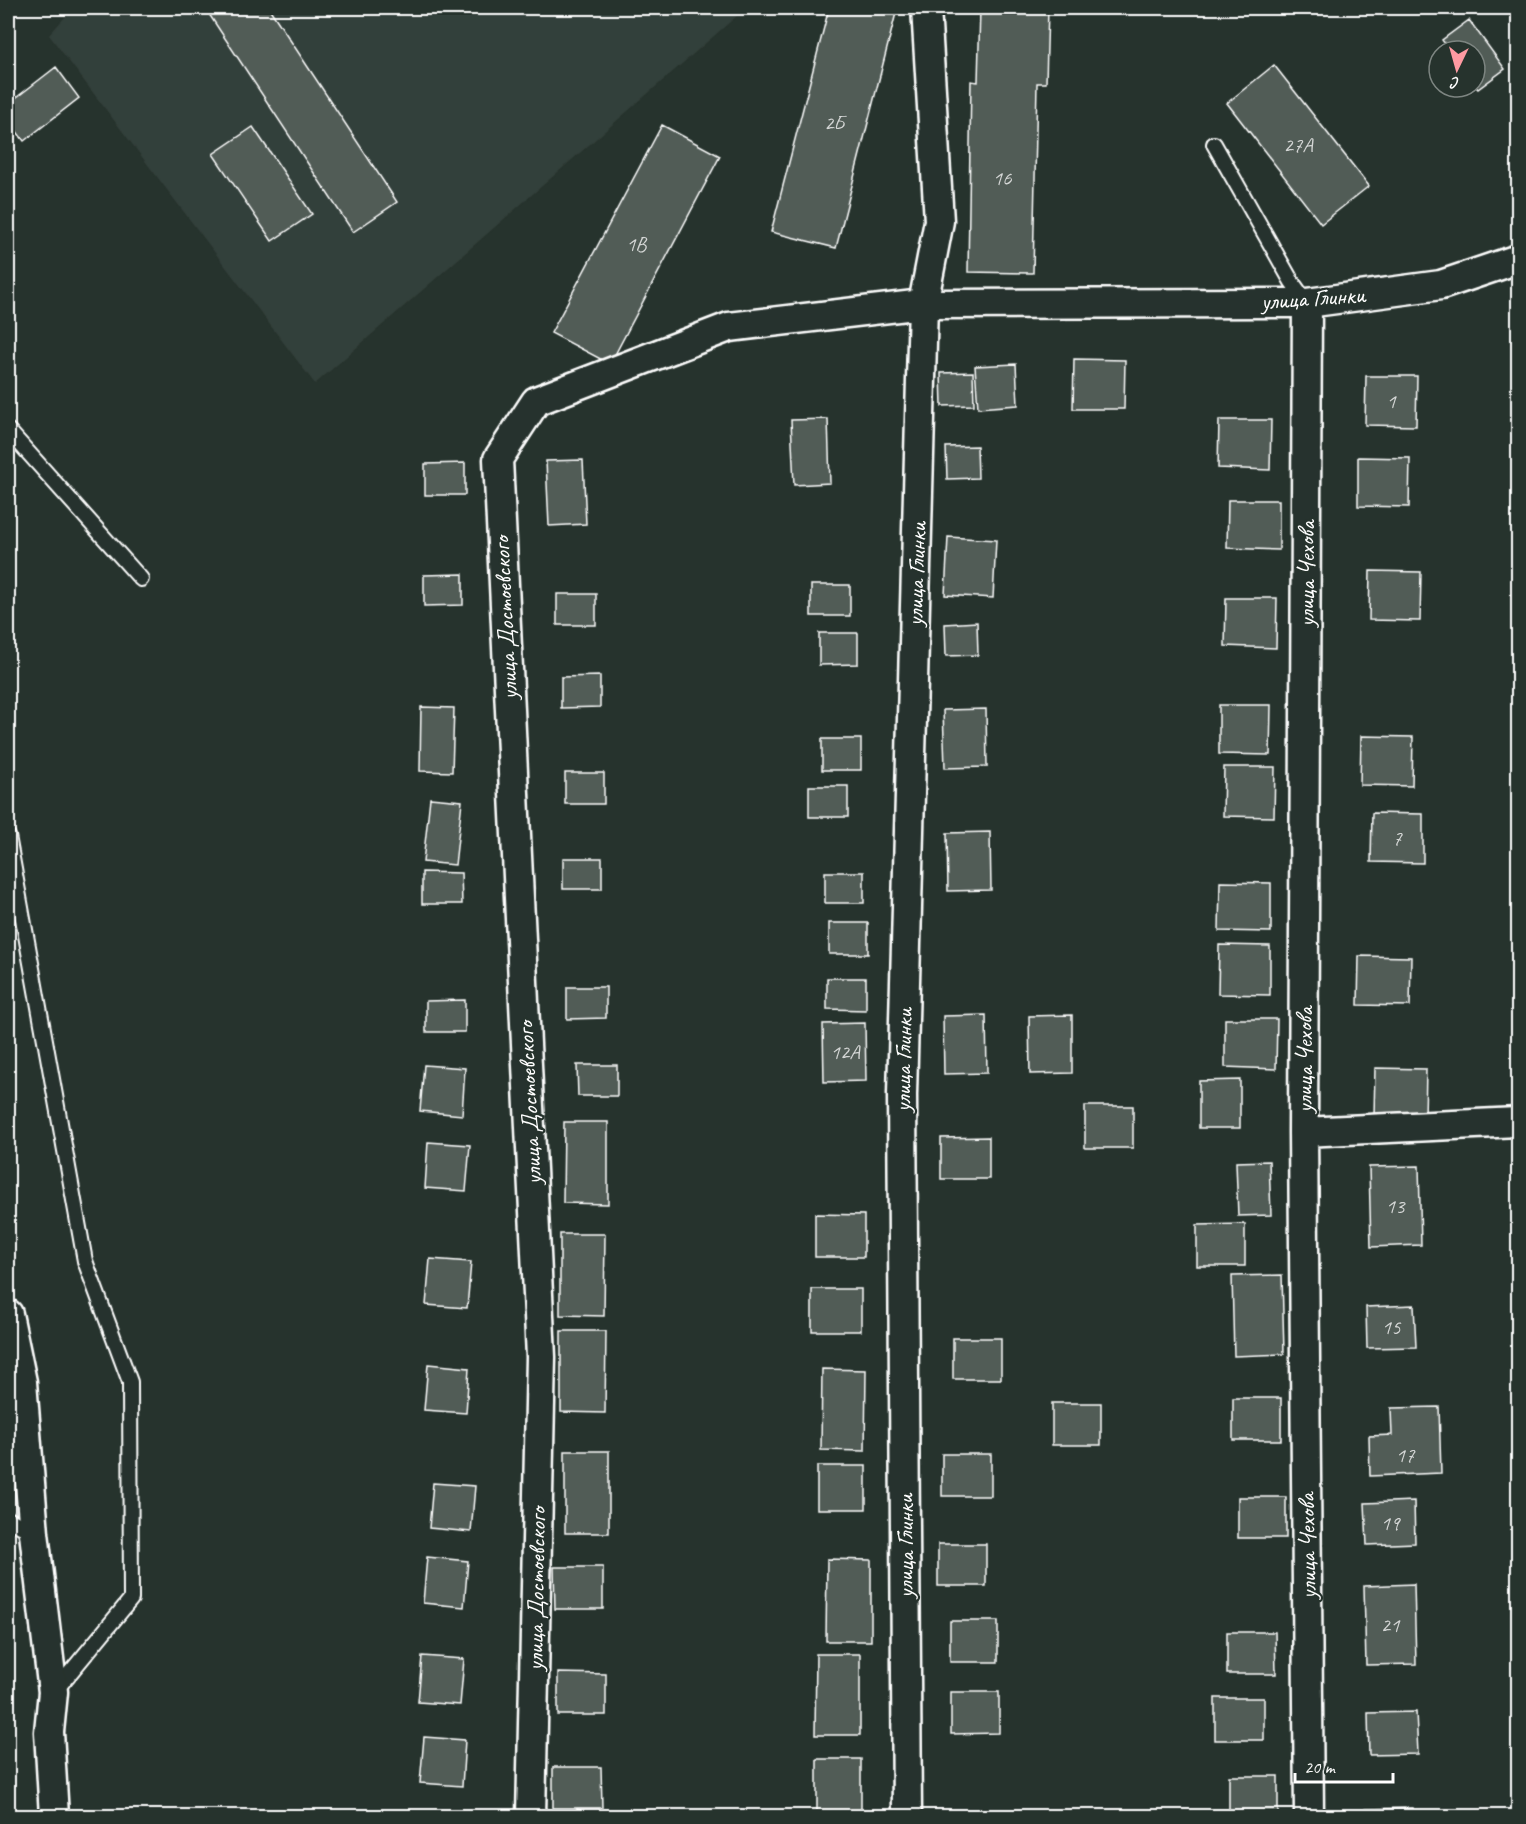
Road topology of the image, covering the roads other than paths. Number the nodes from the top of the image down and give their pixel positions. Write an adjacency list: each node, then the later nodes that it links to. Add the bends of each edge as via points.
1 (926, 8): 5 (street, улица Глинки, via 939,221)
2 (1214, 144): 4 (lane)
3 (1518, 259): 4 (street, улица Глинки, via 1441,285)
4 (1307, 303): 5 (street, улица Глинки); 11 (street, улица Чехова)
5 (923, 304): 6 (street, улица Глинки, via 729,327); 18 (street, улица Глинки, via 902,1095)
6 (536, 401): 17 (street, улица Достоевского, via 498,459 541,1357)
7 (8, 430): 8 (lane)
8 (141, 579)
9 (8, 836): 15 (lane, via 85,1261 130,1382 131,1599)
10 (1518, 1122): 11 (street)
11 (1303, 1132): 19 (street, улица Чехова)
12 (8, 1314): 14 (street, via 22,1382)
13 (8, 1519): 14 (lane)
14 (34, 1533): 15 (street)
15 (53, 1692): 16 (street, via 50,1732)
16 (54, 1816)
17 (531, 1816)
18 (907, 1816)
19 (1309, 1816)

